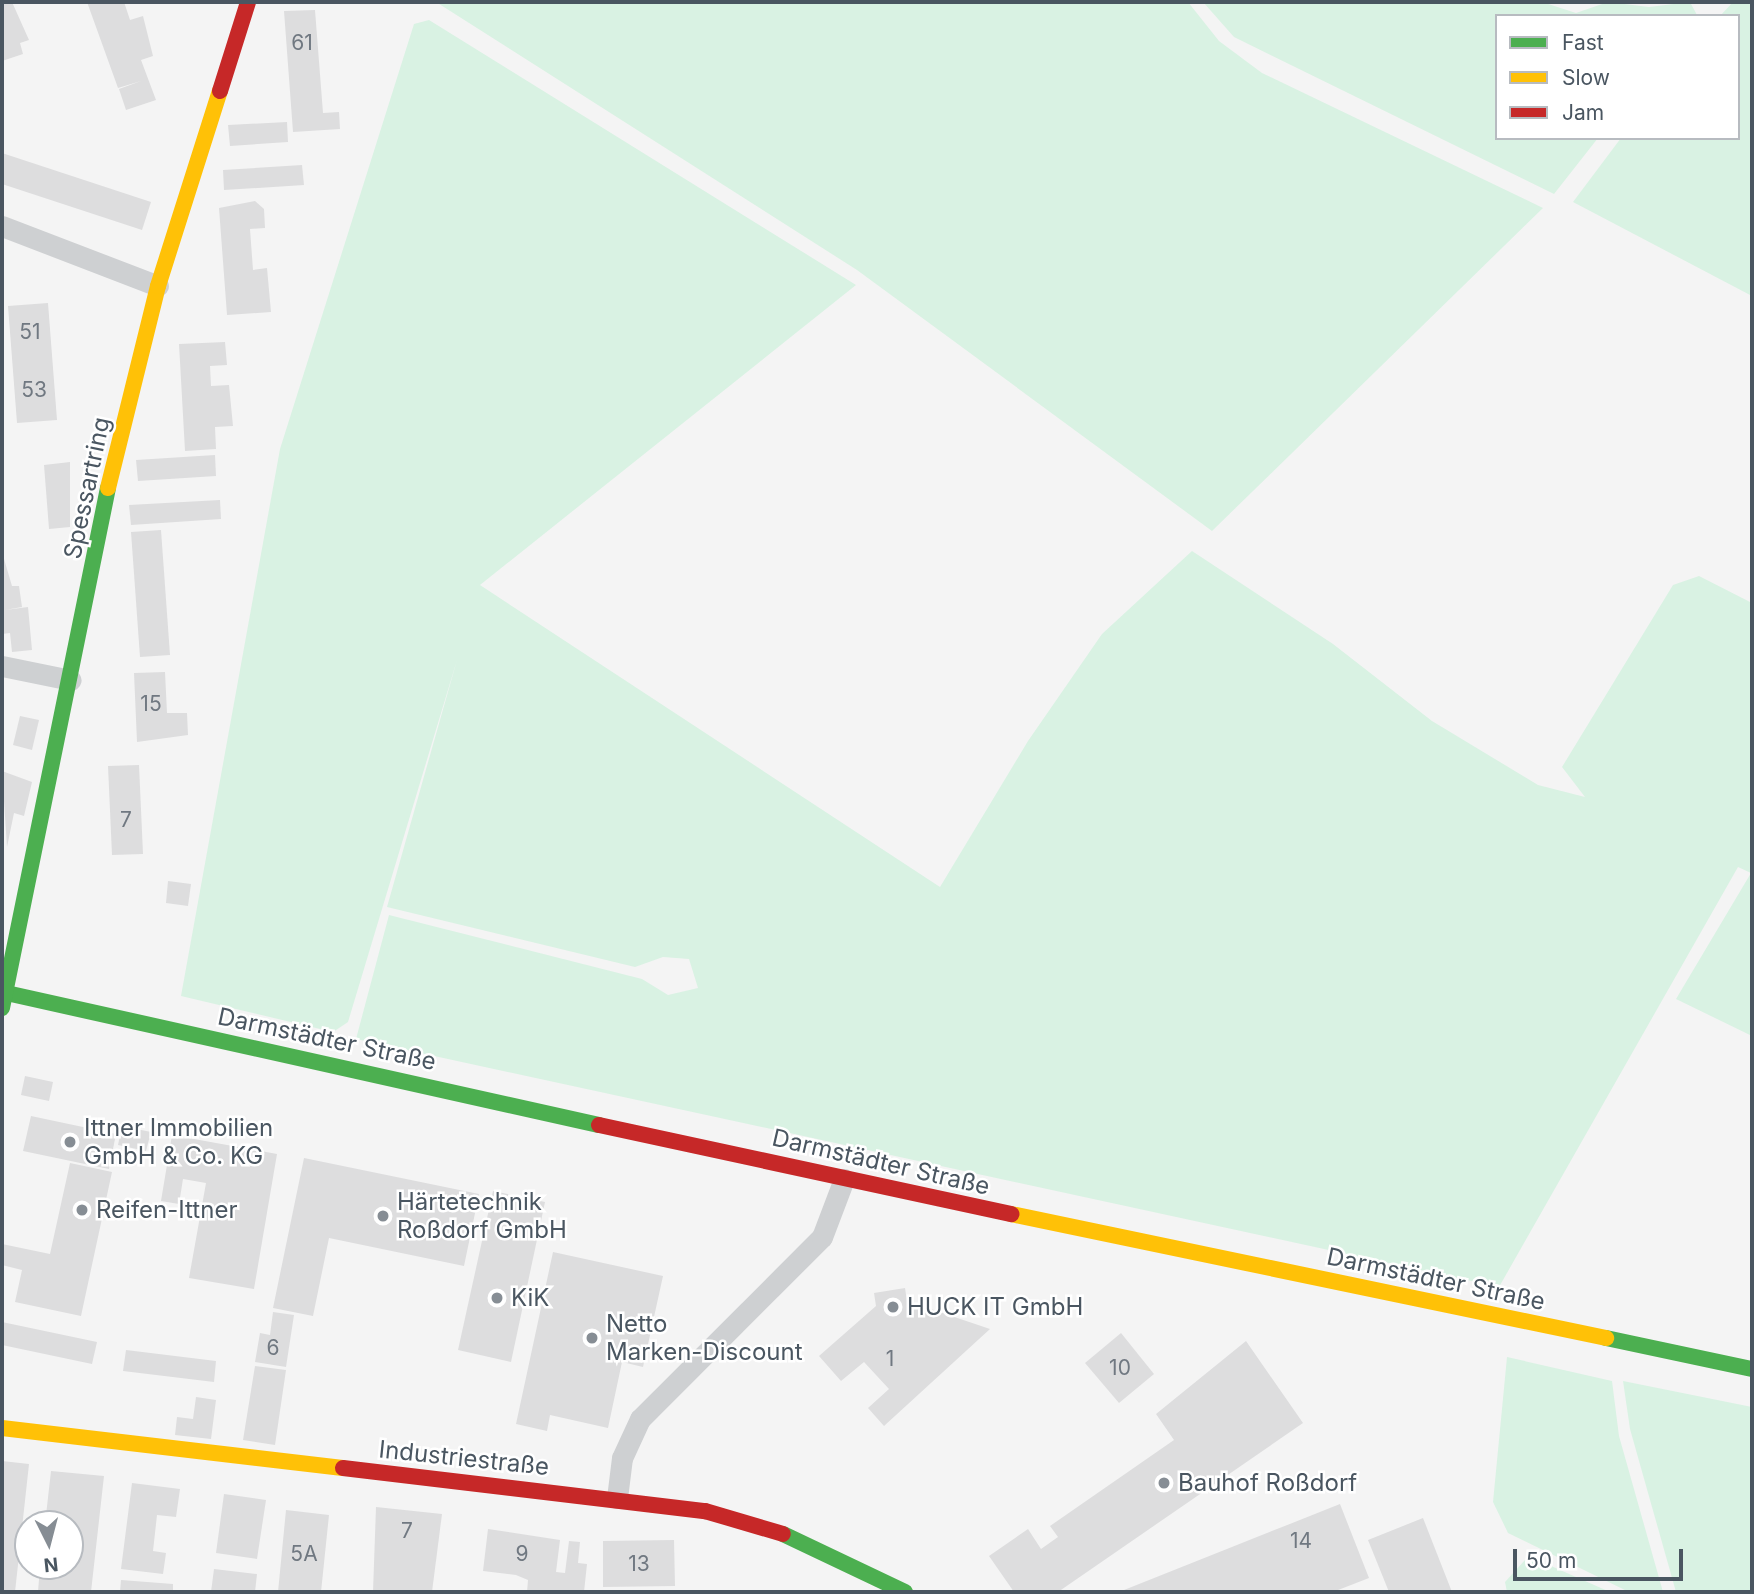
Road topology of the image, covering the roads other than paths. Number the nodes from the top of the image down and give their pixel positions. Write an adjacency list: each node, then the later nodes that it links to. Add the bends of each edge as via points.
1 (248, 2): 3 (street, Spessartring)
2 (2, 226): 3 (street)
3 (158, 286): 5 (street, Spessartring, via 114,460)
4 (2, 666): 5 (street)
5 (71, 680): 6 (street, Spessartring)
6 (3, 998): 7 (street, Darmstädter Straße)
7 (844, 1179): 8 (street, Darmstädter Straße); 10 (street, via 822,1237 640,1419 622,1458)
8 (1752, 1369)
9 (2, 1428): 10 (street, Industriestraße)
10 (617, 1498): 11 (street, Industriestraße, via 705,1511 800,1539)
11 (905, 1592)

